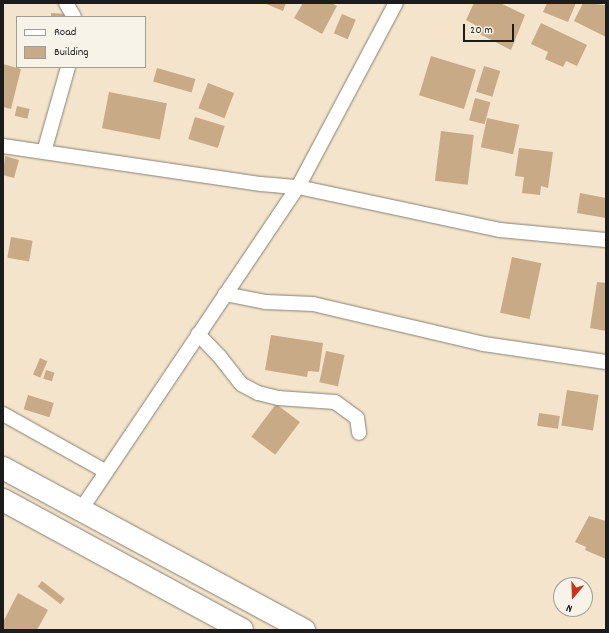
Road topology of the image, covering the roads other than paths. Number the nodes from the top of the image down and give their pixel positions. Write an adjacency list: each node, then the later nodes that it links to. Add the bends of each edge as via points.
1 (66, 3): 3 (street)
2 (396, 3): 7 (street)
3 (73, 16)
4 (68, 68): 6 (street)
5 (3, 146): 6 (street)
6 (44, 152): 7 (street, via 261,184)
7 (298, 187): 8 (street, via 500,230); 9 (street)
8 (606, 240)
9 (225, 294): 10 (street); 11 (street, via 266,302 313,304 484,344)
10 (198, 334): 13 (street, via 242,384 258,393 278,398 335,402 347,408 357,418); 15 (street)
11 (606, 362)
12 (3, 414): 15 (street)
13 (359, 433)
14 (3, 468): 17 (highway)
15 (105, 471): 17 (street)
16 (3, 500): 18 (highway)
17 (80, 511): 19 (highway)
18 (242, 630)
19 (304, 630)

